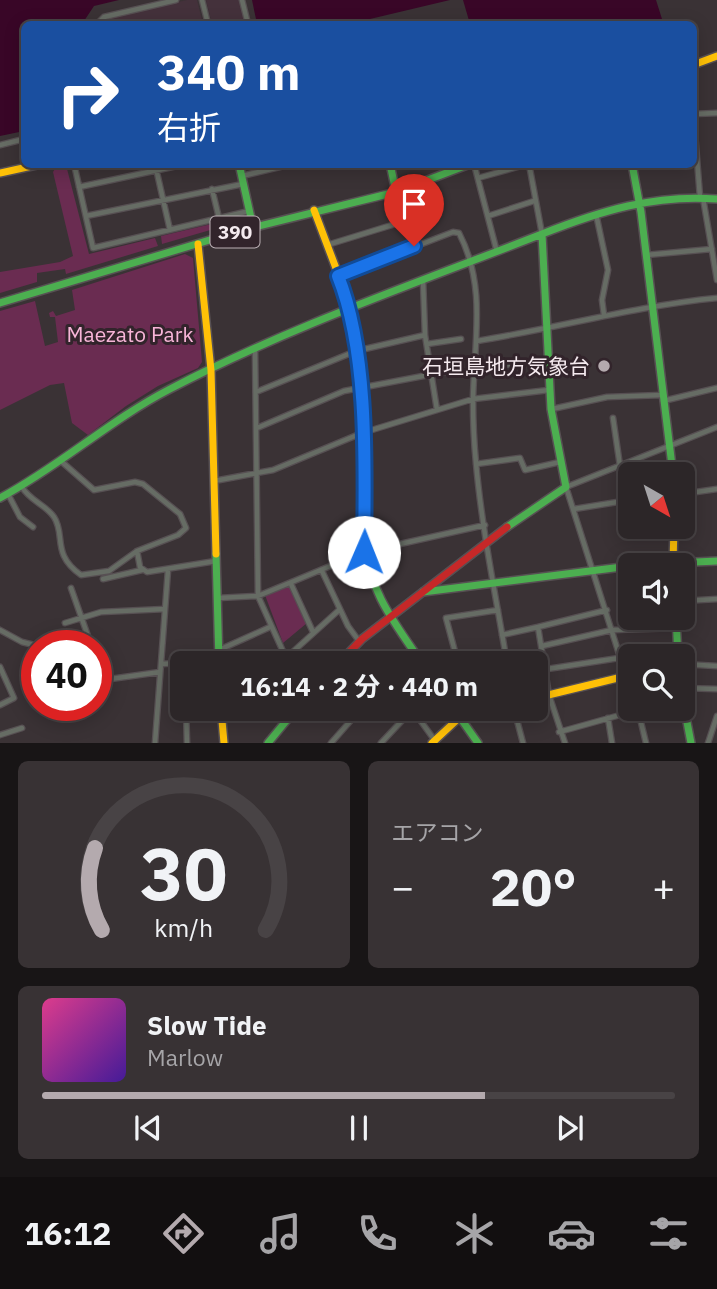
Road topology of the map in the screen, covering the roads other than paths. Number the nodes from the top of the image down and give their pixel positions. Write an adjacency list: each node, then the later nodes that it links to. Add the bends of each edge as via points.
1 (176, 0): 4 (street)
2 (202, 0): 5 (street)
3 (242, 0): 6 (street)
4 (100, 21)
5 (207, 21)
6 (247, 21)
7 (717, 56): 8 (main road)
8 (697, 64)
9 (717, 113): 10 (street)
10 (697, 114)
11 (21, 140): 12 (street)
12 (0, 145)
13 (697, 151): 33 (street)
14 (23, 168): 27 (main road)
15 (75, 168): 30 (street)
16 (156, 168): 26 (street)
17 (169, 168): 26 (street)
18 (240, 168): 29 (main road)
19 (280, 168): 29 (street)
20 (391, 168): 32 (main road)
21 (461, 168): 32 (main road, 390)
22 (474, 168): 28 (street)
23 (514, 168): 28 (street)
24 (530, 168): 36 (street)
25 (633, 168): 37 (main road)
26 (157, 171): 30 (street); 35 (street)
27 (0, 173)
28 (478, 178): 42 (street)
29 (242, 180): 31 (street); 45 (main road)
30 (79, 187): 41 (street)
31 (212, 189): 35 (street); 43 (street)
32 (396, 192): 38 (main road, 390); 44 (street)
33 (702, 197): 34 (main road); 37 (main road); 51 (street)
34 (717, 199)
35 (163, 200): 41 (street); 46 (street)
36 (534, 201): 42 (street); 47 (street)
37 (639, 201): 40 (main road); 53 (main road)
38 (314, 210): 45 (main road, 390); 49 (main road)
39 (245, 212): 43 (street)
40 (596, 214): 47 (main road); 62 (street, via 608,270)
41 (86, 216): 46 (street, via 93,248)
42 (488, 216): 52 (street)
43 (219, 218): 46 (street)
44 (405, 221): 49 (street); 50 (street)
45 (253, 227): 48 (main road, 390)
46 (170, 230)
47 (542, 234): 52 (main road); 63 (main road)
48 (198, 244): 59 (main road, 390); 73 (main road)
49 (327, 245): 55 (main road)
50 (414, 246): 54 (street, via 459,233); 55 (street)
51 (712, 249): 53 (street); 56 (street)
52 (497, 252): 54 (main road)
53 (646, 255): 60 (main road)
54 (472, 262): 57 (main road); 66 (street, via 479,303)
55 (338, 276): 61 (main road)
56 (717, 278)
57 (423, 281): 61 (main road); 64 (street)
58 (717, 298): 60 (street)
59 (0, 303)
60 (653, 305): 62 (street); 79 (main road)
61 (351, 308): 68 (main road); 69 (main road)
62 (604, 315): 63 (street)
63 (545, 330): 66 (street); 70 (main road)
64 (425, 335): 67 (street); 69 (street)
65 (461, 339): 67 (street)
66 (477, 341): 71 (street)
67 (427, 344): 74 (street)
68 (255, 349): 73 (main road); 78 (street)
69 (356, 351): 75 (main road); 78 (street)
70 (546, 360): 71 (street); 77 (main road)
71 (476, 368): 80 (street)
72 (460, 369): 74 (street)
73 (211, 370): 88 (main road, via 138,408); 96 (main road)
74 (432, 374): 75 (street); 82 (street)
75 (360, 388): 85 (street); 86 (main road)
76 (717, 388): 79 (street)
77 (549, 390): 80 (street); 81 (main road)
78 (256, 392): 85 (street)
79 (662, 398): 81 (street, via 607,397); 87 (main road)
80 (473, 399): 82 (street); 93 (street)
81 (551, 409): 92 (main road)
82 (437, 410): 86 (street)
83 (613, 418): 89 (street)
84 (717, 427): 87 (street)
85 (257, 428): 95 (street)
86 (362, 433): 95 (street); 109 (main road)
87 (669, 445): 90 (street); 91 (main road)
88 (62, 462): 97 (main road); 108 (street, via 94,490 139,482 184,517 182,533)
89 (619, 462)
90 (629, 462)
91 (671, 462)
92 (560, 463): 93 (street, via 525,470 520,458); 98 (main road)
93 (476, 464): 105 (street)
94 (618, 467): 98 (street)
95 (255, 475): 96 (street); 123 (street)
96 (213, 481): 110 (main road)
97 (22, 487): 101 (main road); 108 (street, via 55,518 59,547 81,575 109,571)
98 (566, 487): 104 (street); 107 (main road)
99 (717, 489): 100 (street)
100 (695, 492)
101 (8, 494): 102 (main road); 106 (street, via 20,517)
102 (0, 498)
103 (618, 502): 104 (street)
104 (574, 509): 114 (street)
105 (485, 525): 107 (street); 109 (street)
106 (33, 527)
107 (488, 540): 120 (street); 122 (main road)
108 (137, 551): 115 (street)
109 (364, 552): 117 (street); 131 (main road, via 373,587)
110 (216, 561): 116 (street); 124 (main road)
111 (717, 561): 112 (main road)
112 (695, 562)
113 (618, 566): 114 (main road)
114 (593, 569): 120 (main road); 130 (street)
115 (142, 570): 116 (street); 118 (street)
116 (168, 570): 127 (street)
117 (322, 571): 119 (street); 128 (street)
118 (103, 579)
119 (291, 584): 123 (street); 140 (street)
120 (494, 585): 122 (main road); 129 (street)
121 (71, 588): 132 (street)
122 (423, 592): 131 (main road)
123 (258, 596): 124 (street); 134 (street)
124 (218, 598): 145 (main road)
125 (717, 599): 126 (street)
126 (695, 600)
127 (165, 609): 132 (street, via 101,612); 153 (street)
128 (339, 610): 140 (street); 143 (street)
129 (498, 610): 141 (street); 149 (street, via 446,618)
130 (607, 610): 135 (street); 138 (street)
131 (391, 616): 143 (main road); 148 (main road)
132 (81, 618): 133 (street); 137 (street)
133 (65, 623)
134 (270, 627): 140 (street, via 286,658); 145 (street)
135 (538, 627): 141 (street); 144 (street)
136 (0, 630): 142 (street)
137 (86, 630)
138 (612, 630): 139 (street); 144 (street); 146 (street)
139 (618, 630)
140 (313, 632)
141 (502, 635): 150 (street)
142 (21, 641)
143 (360, 642): 147 (main road)
144 (542, 646): 151 (street)
145 (219, 650)
146 (618, 650)
147 (351, 651)
148 (413, 651)
149 (455, 651)
150 (505, 651)
151 (543, 651)
152 (618, 657): 158 (street)
153 (161, 664): 154 (street); 159 (street)
154 (170, 664)
155 (695, 665): 156 (street)
156 (717, 666)
157 (0, 667): 166 (street, via 14,698)
158 (548, 669)
159 (160, 673): 161 (street); 186 (street)
160 (618, 677): 165 (main road)
161 (112, 679)
162 (548, 682): 165 (street)
163 (695, 688): 164 (street)
164 (717, 689)
165 (549, 695): 182 (street)
166 (0, 705)
167 (618, 715): 169 (street)
168 (717, 716): 199 (street)
169 (608, 718): 182 (street); 196 (street)
170 (186, 721): 187 (street)
171 (222, 721): 188 (main road)
172 (286, 721): 189 (main road)
173 (350, 721): 184 (street)
174 (401, 721): 192 (street)
175 (420, 721): 185 (street)
176 (456, 721): 185 (main road)
177 (463, 721): 193 (main road)
178 (517, 721): 194 (street)
179 (641, 721): 197 (street)
180 (687, 721): 198 (main road)
181 (22, 728): 183 (street)
182 (559, 732): 195 (street)
183 (0, 734)
184 (335, 738): 190 (street); 191 (street)
185 (434, 742)
186 (155, 743)
187 (187, 743)
188 (224, 743)
189 (268, 743)
190 (331, 743)
191 (340, 743)
192 (380, 743)
193 (478, 743)
194 (523, 743)
195 (565, 743)
196 (612, 743)
197 (646, 743)
198 (691, 743)
199 (708, 743)

